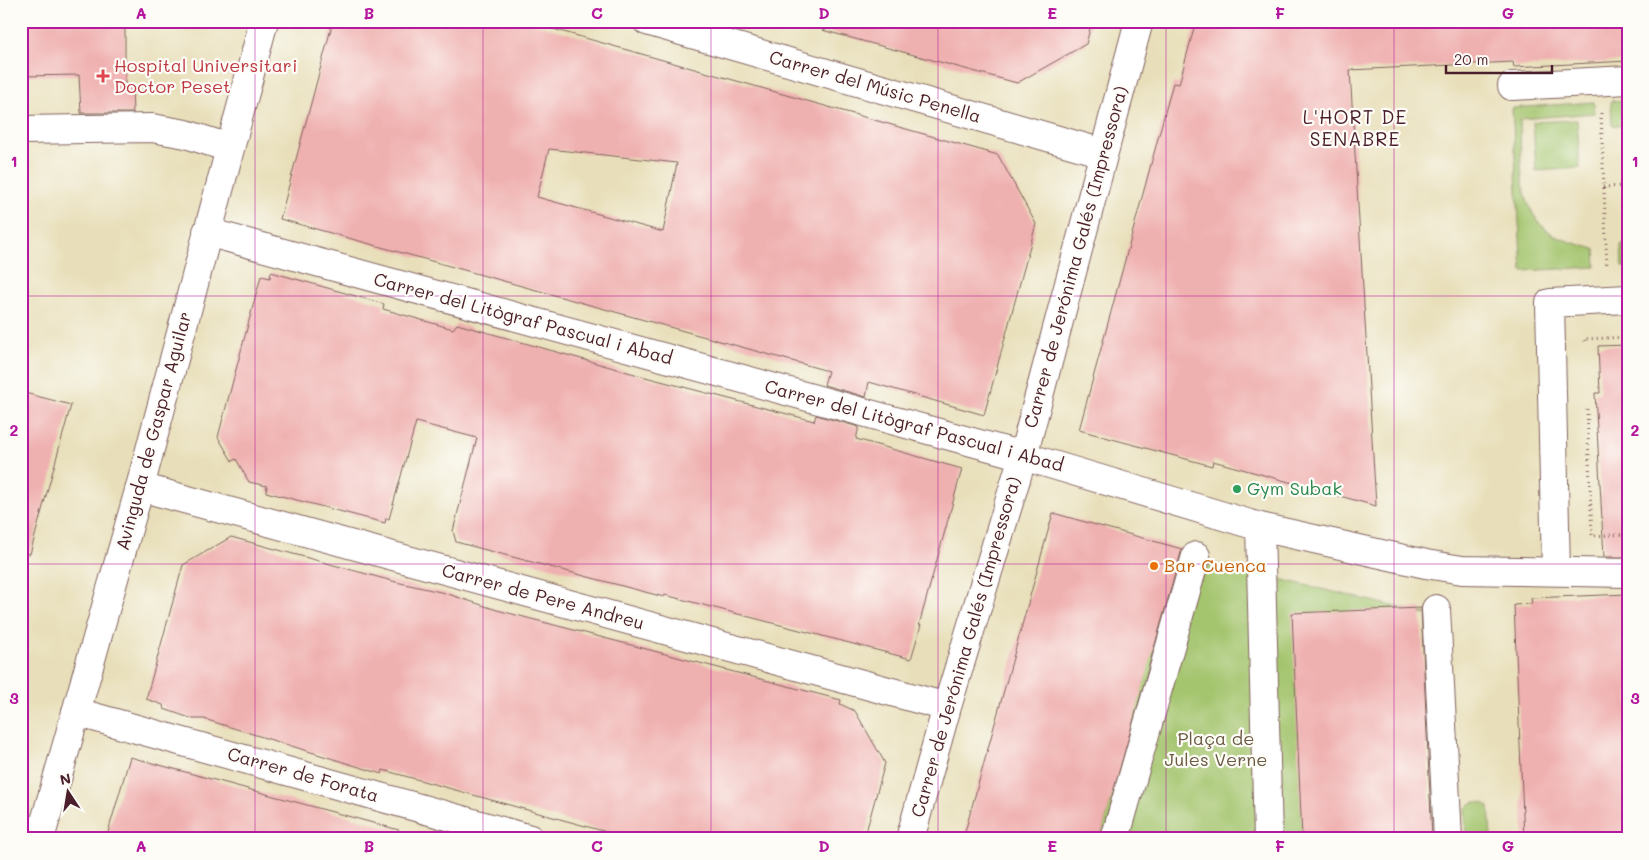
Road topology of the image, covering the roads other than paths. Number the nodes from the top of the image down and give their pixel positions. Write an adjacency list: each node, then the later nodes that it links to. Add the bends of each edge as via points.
1 (264, 21): 7 (street, Avinguda de Gaspar Aguilar)
2 (647, 21): 8 (street, Carrer del Músic Penella)
3 (1139, 21): 8 (street, Carrer de Jerónima Galés (Impressora))
4 (1628, 80): 5 (street)
5 (1512, 86)
6 (21, 130): 7 (street, via 152,128 186,134)
7 (229, 148): 9 (street, Avinguda de Gaspar Aguilar)
8 (1103, 153): 11 (street, Carrer de Jerónima Galés (Impressora))
9 (207, 232): 11 (street, Carrer del Litògraf Pascual i Abad); 12 (street, Avinguda de Gaspar Aguilar)
10 (1618, 300): 15 (street, via 1550,303)
11 (1023, 456): 13 (street, Carrer del Litògraf Pascual i Abad); 18 (street, Carrer de Jerónima Galés (Impressora))
12 (140, 487): 18 (street, Carrer de Pere Andreu); 19 (street, Avinguda de Gaspar Aguilar)
13 (1260, 527): 15 (street, Carrer del Litògraf Pascual i Abad, via 1462,570); 24 (street)
14 (1196, 556): 23 (street)
15 (1556, 571): 16 (street, Carrer del Litògraf Pascual i Abad)
16 (1628, 573)
17 (1436, 609): 25 (street)
18 (947, 707): 22 (street, Carrer de Jerónima Galés (Impressora))
19 (76, 712): 20 (street, Avinguda de Gaspar Aguilar); 21 (street, Carrer de Forata)
20 (40, 839)
21 (530, 839)
22 (910, 839)
23 (1114, 839)
24 (1268, 839)
25 (1448, 839)

